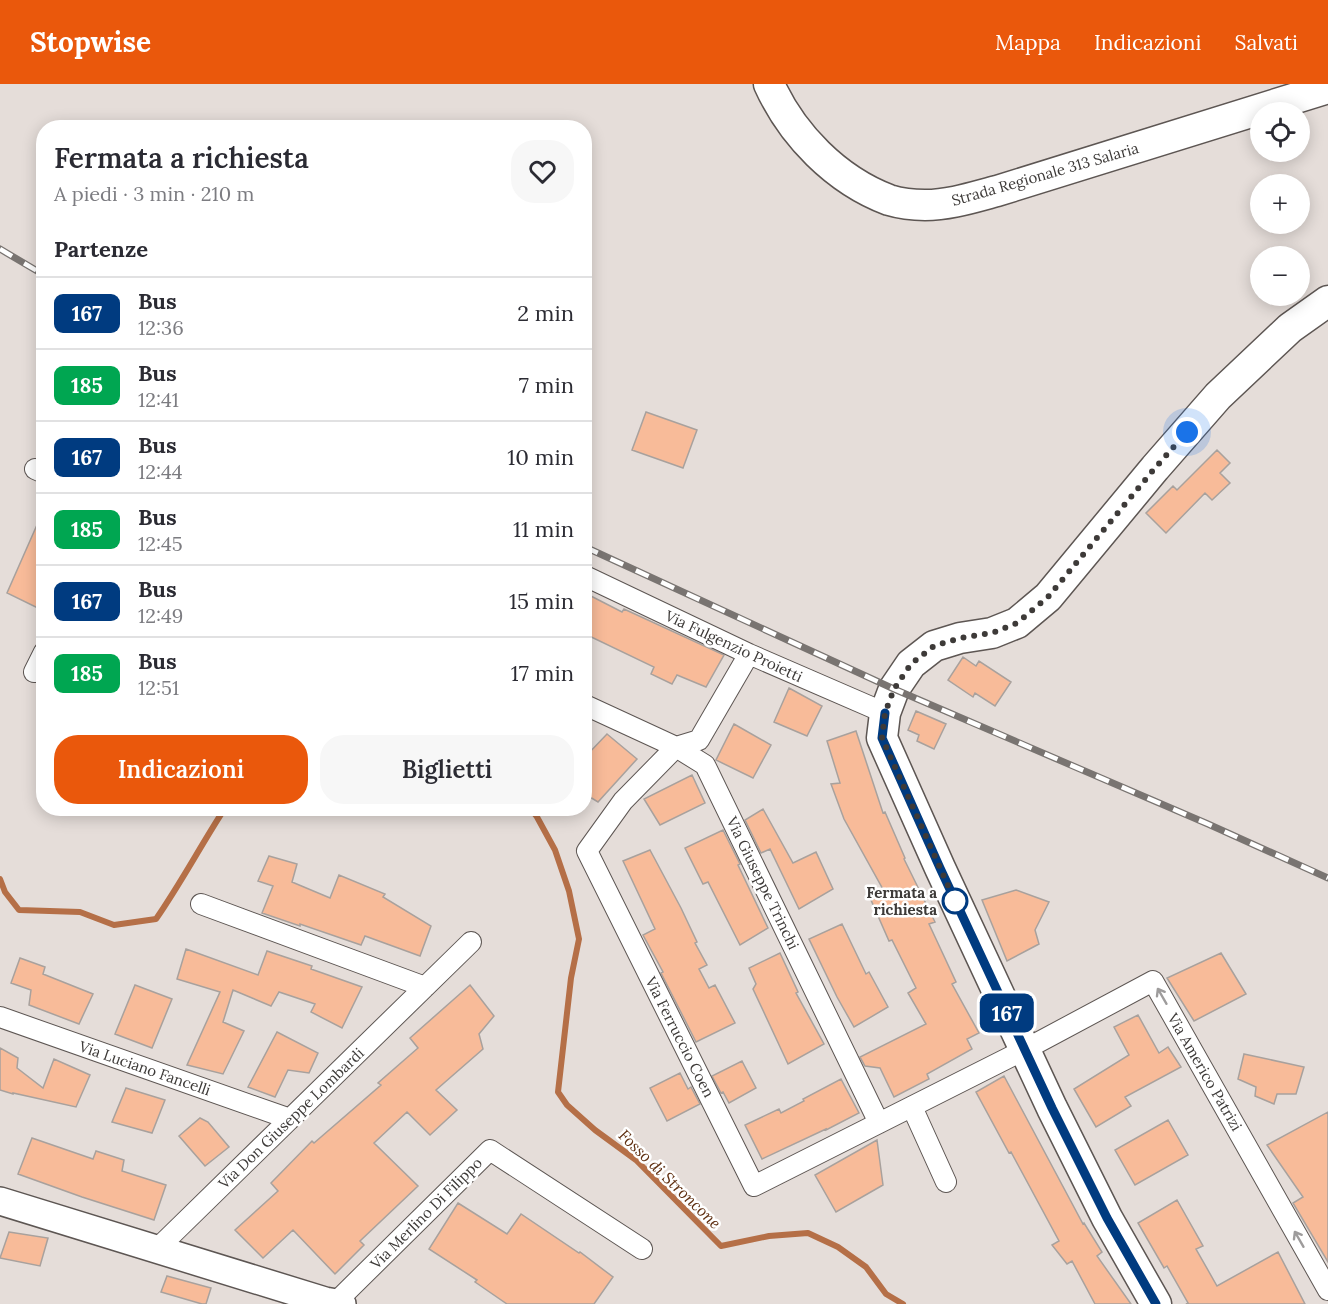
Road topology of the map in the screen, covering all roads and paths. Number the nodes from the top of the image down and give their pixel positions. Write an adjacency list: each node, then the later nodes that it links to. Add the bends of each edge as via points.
1 (769, 84): 2 (main road, Strada Regionale 313 Salaria, via 795,127 823,159 852,182 890,201 925,205 997,191)
2 (1328, 88)
3 (1328, 301): 9 (main road, via 1290,328 1218,396 1048,597 1017,623 934,646 911,664 894,689)
4 (592, 579): 5 (street, Via Fulgenzio Proietti)
5 (749, 654): 9 (street, Via Fulgenzio Proietti); 10 (street, Via Ferruccio Coen, via 699,740)
6 (36, 668): 7 (street)
7 (34, 672)
8 (592, 708): 10 (street, Via Giuseppe Trinchi)
9 (885, 713): 15 (main road, via 882,738)
10 (676, 747): 18 (street, Via Giuseppe Trinchi, via 705,765); 18 (street, Via Ferruccio Coen, via 623,801 587,850 754,1186)
11 (201, 904): 13 (street)
12 (471, 942): 13 (street, Via Don Giuseppe Lombardi)
13 (425, 987): 17 (street, Via Don Giuseppe Lombardi)
14 (0, 1017): 17 (street, Via Luciano Fancelli)
15 (1024, 1050): 16 (street, Via Ferruccio Coen); 23 (street, Via Americo Patrizi, one-way to 15, via 1153,981); 25 (main road, via 1107,1218)
16 (912, 1107): 18 (street, Via Ferruccio Coen); 19 (street)
17 (290, 1119): 21 (street, Via Don Giuseppe Lombardi)
18 (879, 1123)
19 (946, 1182)
20 (0, 1201): 21 (main road, Via Merlino Di Filippo)
21 (157, 1249): 24 (main road, Via Merlino Di Filippo)
22 (642, 1249): 24 (street, Via Merlino Di Filippo, via 490,1150)
23 (1328, 1290)
24 (331, 1303)
25 (1156, 1304)

